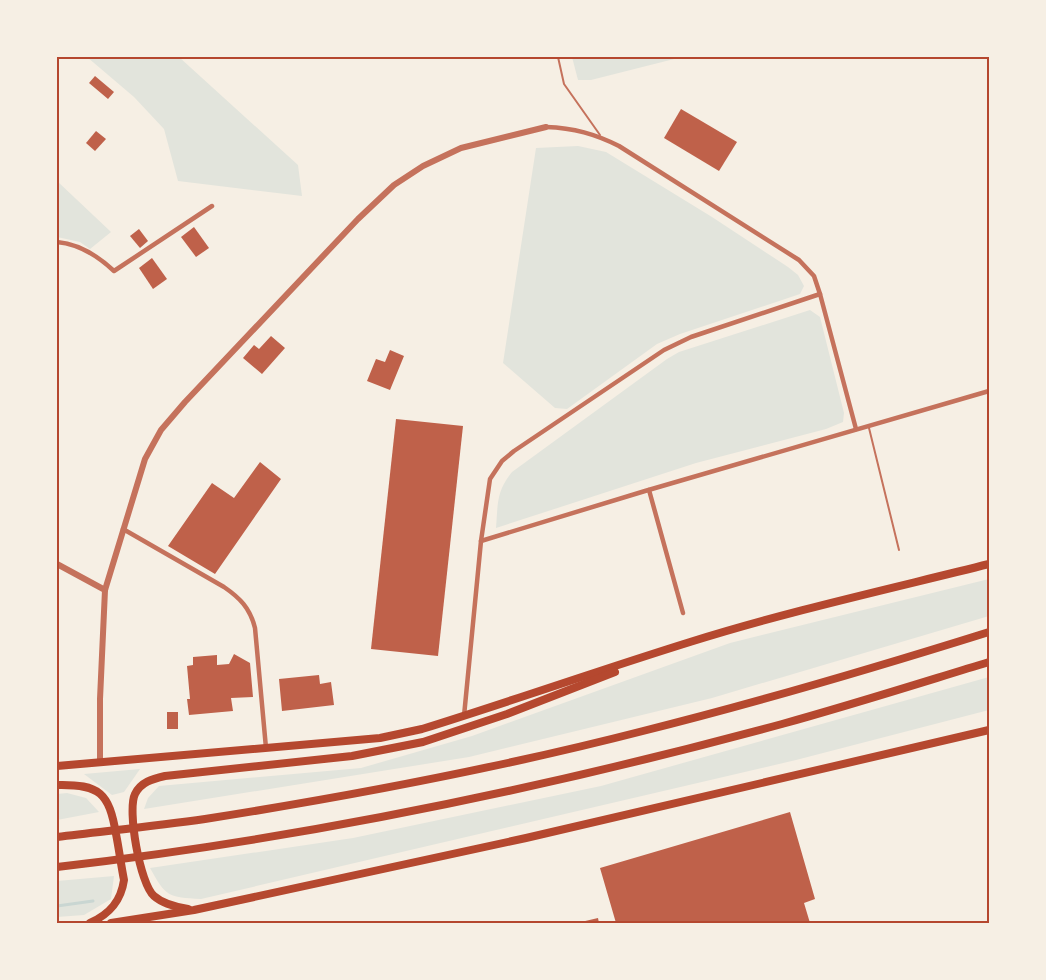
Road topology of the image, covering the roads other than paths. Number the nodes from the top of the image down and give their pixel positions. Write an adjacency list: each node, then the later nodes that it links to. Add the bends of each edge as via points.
1 (558, 57): 3 (lane, via 564,84)
2 (546, 127): 3 (street, via 577,129); 11 (street, via 444,155 409,174 376,201 161,430 145,459)
3 (601, 137): 6 (street, via 799,260 813,276)
4 (212, 206): 5 (street, via 114,272 82,248)
5 (57, 243)
6 (820, 294): 9 (street); 12 (street, via 674,345 514,451 490,479)
7 (989, 391): 8 (street)
8 (868, 426): 9 (street); 13 (lane)
9 (856, 429): 10 (street)
10 (649, 490): 12 (street); 17 (street)
11 (123, 529): 16 (street); 23 (street, via 224,586 249,609 255,628)
12 (482, 541): 21 (street)
13 (899, 550)
14 (57, 564): 16 (street)
15 (989, 564): 19 (main road)
16 (105, 590): 24 (street)
17 (683, 613)
18 (989, 632): 27 (highway, via 787,693 517,760 204,819)
19 (691, 642): 21 (main road); 29 (main road, via 507,714 423,742 352,756 152,779 142,784 131,809 142,873 152,895 173,906)
20 (989, 662): 28 (highway, via 783,724 530,786 362,820)
21 (464, 716): 23 (main road, via 380,738)
22 (989, 730): 29 (main road)
23 (266, 748): 24 (main road)
24 (100, 762): 25 (main road)
25 (57, 766)
26 (57, 785): 31 (main road, via 96,790 111,808 124,880 122,892 108,913)
27 (57, 837)
28 (57, 867)
29 (195, 910): 30 (main road)
30 (131, 922): 32 (main road)
31 (90, 923)
32 (111, 923)

